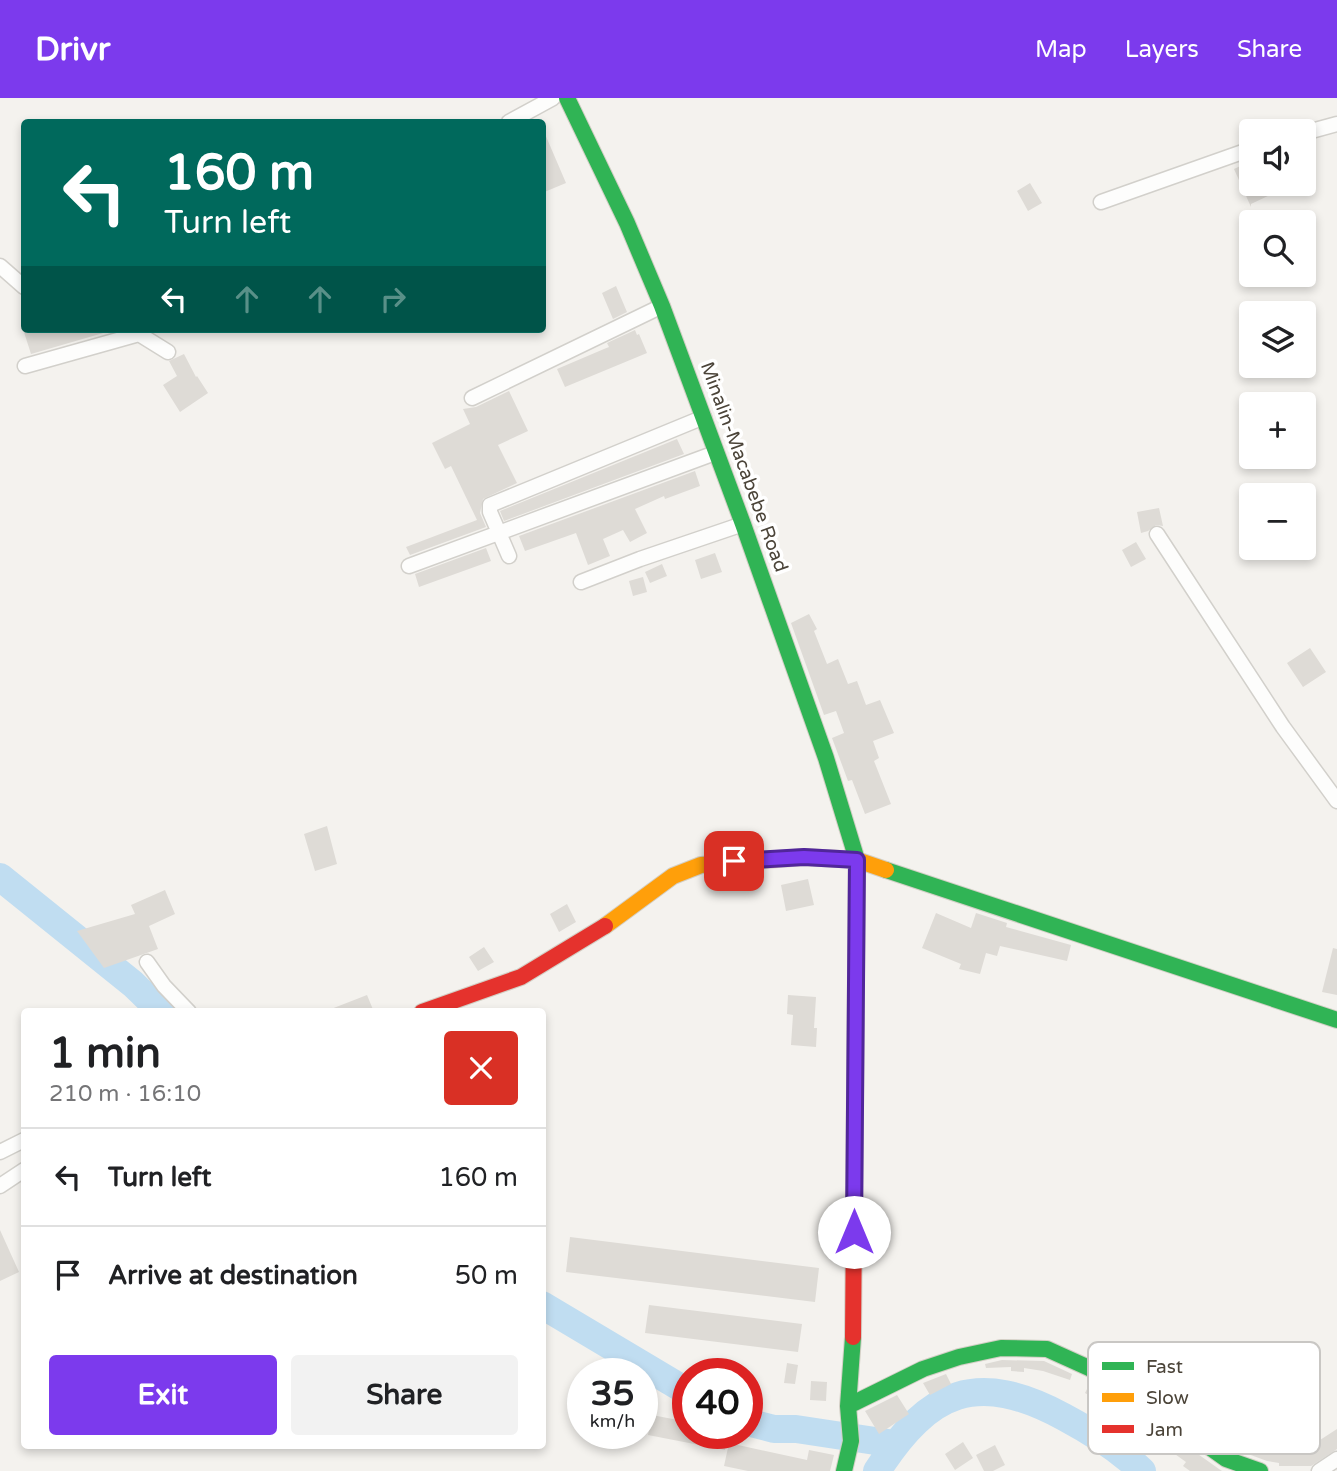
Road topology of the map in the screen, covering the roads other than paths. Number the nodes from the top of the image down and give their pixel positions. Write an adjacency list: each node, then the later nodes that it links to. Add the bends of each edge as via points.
1 (553, 98): 3 (street)
2 (566, 98): 10 (street, Minalin-Macabebe Road)
3 (514, 119)
4 (1337, 124): 5 (street)
5 (1316, 130)
6 (1239, 153): 7 (street)
7 (1101, 202)
8 (0, 266): 9 (street)
9 (21, 284)
10 (662, 306): 15 (street); 16 (street, Minalin-Macabebe Road)
11 (132, 333): 14 (street)
12 (141, 333): 13 (street)
13 (168, 352)
14 (25, 366)
15 (472, 398)
16 (704, 417): 17 (street, Minalin-Macabebe Road); 19 (street, via 490,505)
17 (715, 453): 18 (street, Minalin-Macabebe Road); 19 (street)
18 (743, 524): 23 (street); 25 (street, Minalin-Macabebe Road)
19 (498, 533): 21 (street); 22 (street)
20 (1157, 534): 24 (street)
21 (509, 556)
22 (410, 566)
23 (581, 582)
24 (1337, 801)
25 (857, 860): 28 (street, via 804,857 701,864 673,876 600,930 522,977); 29 (street); 35 (street, Minalin-Macabebe Road, via 853,1338)
26 (147, 962): 27 (street)
27 (185, 1008)
28 (433, 1008)
29 (1337, 1020)
30 (21, 1142): 31 (street)
31 (0, 1152)
32 (21, 1172): 33 (street)
33 (0, 1186)
34 (1088, 1368): 35 (street, via 1047,1349 1001,1348 923,1370)
35 (848, 1406): 38 (street, Minalin-Macabebe Road, via 851,1441)
36 (1219, 1454): 39 (street)
37 (1337, 1459): 40 (street)
38 (844, 1471)
39 (1260, 1471)
40 (1319, 1471)

